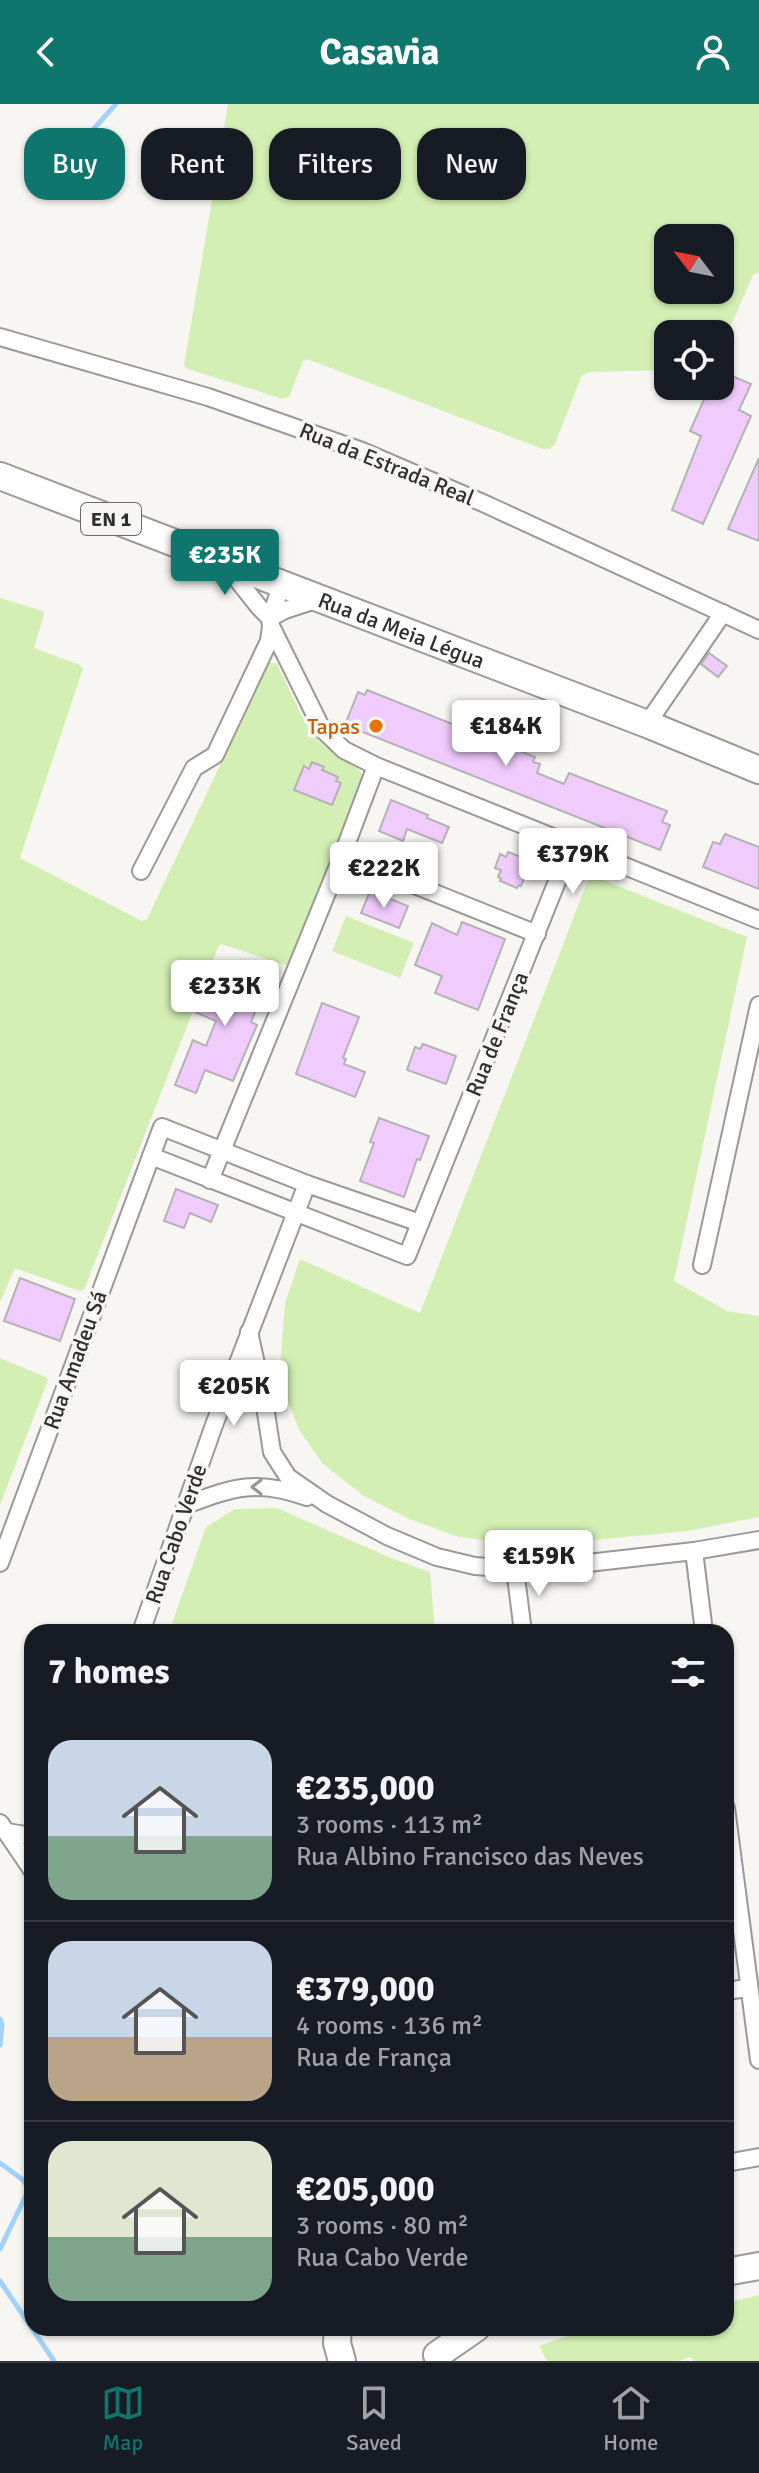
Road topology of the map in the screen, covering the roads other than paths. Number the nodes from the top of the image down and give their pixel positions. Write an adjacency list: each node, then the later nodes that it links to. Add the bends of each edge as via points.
1 (0, 337): 6 (street, Rua da Estrada Real, via 208,397 362,451)
2 (0, 476): 3 (main road, Rua da Meia Légua / EN 1)
3 (223, 562): 4 (main road, Rua da Meia Légua / EN 1); 7 (street)
4 (275, 582): 5 (main road, Rua da Meia Légua / EN 1); 7 (street)
5 (319, 599): 7 (street); 9 (main road, Rua da Meia Légua / EN 1)
6 (723, 613): 8 (street, Rua da Estrada Real); 9 (street)
7 (267, 617): 10 (street, via 322,729 344,750); 14 (street, via 269,641 215,755 194,768)
8 (759, 630)
9 (647, 724): 11 (main road, Rua da Meia Légua / EN 1)
10 (376, 766): 12 (street); 13 (street)
11 (759, 770)
12 (572, 844): 15 (street); 16 (street, Rua de França)
13 (342, 856): 16 (street); 18 (street)
14 (141, 871)
15 (759, 920)
16 (537, 934): 23 (street, Rua de França)
17 (759, 1005): 24 (street)
18 (222, 1150): 19 (street, Rua Amadeu Sá, via 162,1127); 20 (street); 21 (street)
19 (151, 1156): 20 (street); 30 (street, Rua Amadeu Sá)
20 (210, 1180): 22 (street)
21 (307, 1184): 22 (street, Rua Cabo Verde); 23 (street)
22 (295, 1212): 23 (street, Rua de França, via 407,1256); 25 (street, Rua Cabo Verde)
23 (420, 1223)
24 (702, 1265)
25 (249, 1332): 26 (street, via 272,1452 288,1477); 27 (street, Rua Cabo Verde)
26 (327, 1504): 27 (street, one-way to 27, via 281,1488 250,1486); 31 (street, via 437,1557)
27 (186, 1505): 32 (street, Rua Cabo Verde)
28 (759, 1540): 29 (street)
29 (694, 1551): 31 (street); 34 (street)
30 (0, 1563)
31 (515, 1569): 33 (street)
32 (144, 1624)
33 (522, 1624)
34 (703, 1624)
35 (4, 1827): 36 (street); 37 (street)
36 (24, 1833)
37 (24, 1858)
38 (734, 1873): 39 (street)
39 (748, 1988): 40 (street); 41 (street)
40 (734, 1990)
41 (759, 2060)
42 (759, 2157): 43 (street)
43 (734, 2162)
44 (759, 2266): 45 (main road)
45 (734, 2271)
46 (439, 2336): 49 (main road)
47 (465, 2336): 49 (main road)
48 (339, 2344): 50 (main road)
49 (435, 2358)
50 (316, 2361)

